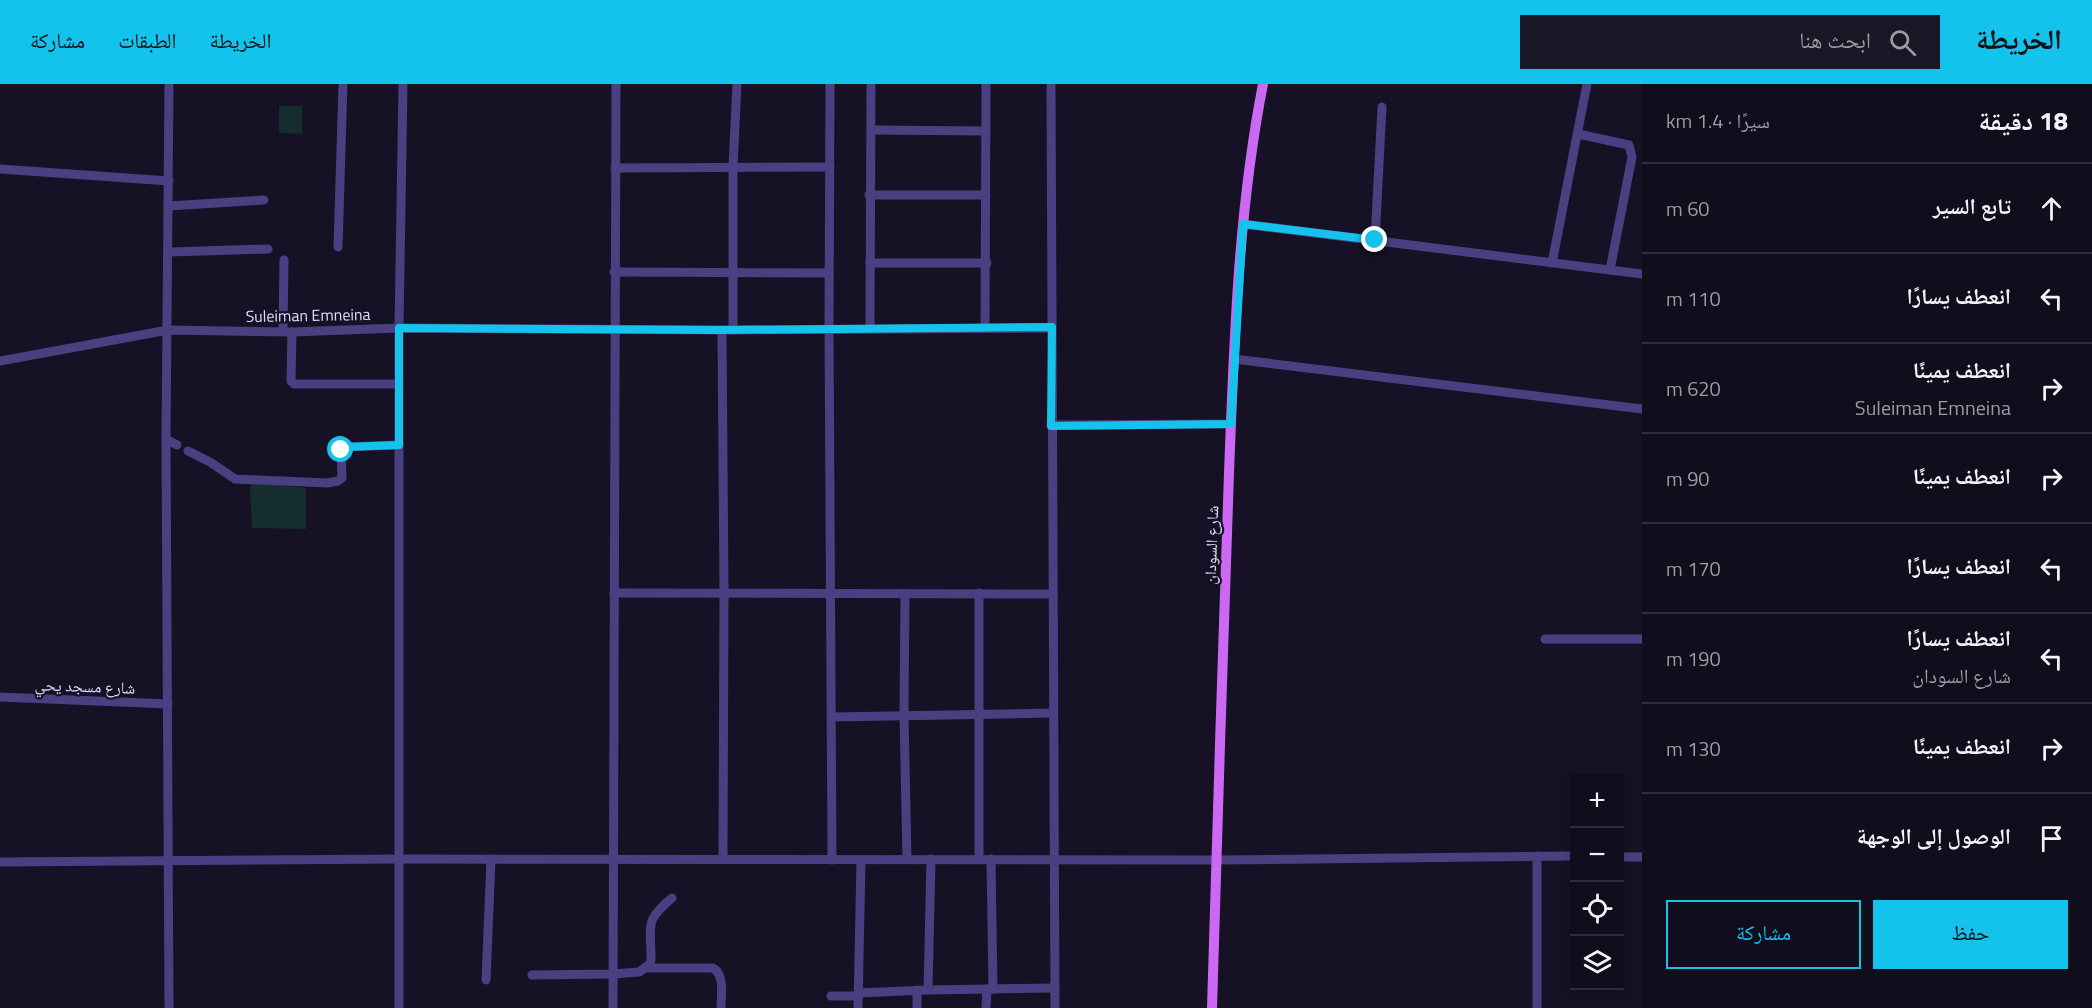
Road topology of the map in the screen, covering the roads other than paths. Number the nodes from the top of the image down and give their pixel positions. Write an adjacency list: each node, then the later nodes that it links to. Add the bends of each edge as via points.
1 (169, 84): 20 (street)
2 (343, 84): 27 (street)
3 (403, 84): 40 (street)
4 (616, 84): 18 (street)
5 (737, 84): 16 (street)
6 (830, 84): 17 (street)
7 (871, 84): 13 (street)
8 (986, 84): 14 (street)
9 (1051, 84): 39 (street)
10 (1263, 84): 25 (main road, شارع السودان, via 1252,138)
11 (1587, 84): 15 (street)
12 (1382, 107): 26 (street)
13 (871, 130): 14 (street); 21 (street)
14 (986, 131): 22 (street)
15 (1578, 134): 33 (street); 34 (street, via 1629,145 1631,150)
16 (733, 166): 17 (street); 18 (street); 36 (street)
17 (830, 167): 37 (street)
18 (615, 168): 35 (street)
19 (0, 169): 20 (street)
20 (169, 181): 24 (street)
21 (869, 195): 22 (street); 32 (street)
22 (986, 195): 31 (street)
23 (264, 200): 24 (street)
24 (169, 206): 29 (street)
25 (1243, 224): 26 (street); 49 (main road, شارع السودان)
26 (1375, 240): 33 (street)
27 (338, 247)
28 (268, 249): 29 (street)
29 (169, 252): 45 (street)
30 (284, 260): 48 (street)
31 (987, 262): 32 (street); 44 (street)
32 (870, 263): 43 (street)
33 (1552, 263): 34 (street)
34 (1610, 270): 38 (street)
35 (614, 272): 36 (street); 41 (street)
36 (732, 272): 37 (street); 47 (street)
37 (829, 273): 42 (street)
38 (1642, 274)
39 (1052, 327): 44 (street, Suleiman Emneina); 54 (street)
40 (399, 328): 41 (street, Suleiman Emneina); 48 (street, Suleiman Emneina); 51 (street)
41 (614, 328): 46 (street, Suleiman Emneina); 61 (street)
42 (829, 328): 43 (street, Suleiman Emneina); 47 (street, Suleiman Emneina); 60 (street)
43 (870, 328): 44 (street, Suleiman Emneina)
44 (985, 328)
45 (168, 330): 48 (street, Suleiman Emneina); 50 (street, Suleiman Emneina); 55 (street)
46 (722, 330): 47 (street, Suleiman Emneina); 59 (street)
47 (733, 330)
48 (287, 331): 51 (street, via 294,384)
49 (1234, 359): 52 (street); 53 (main road, شارع السودان)
50 (0, 362)
51 (399, 384): 57 (street)
52 (1642, 409)
53 (1231, 424): 54 (street); 89 (main road, شارع السودان)
54 (1051, 426): 64 (street)
55 (166, 439): 56 (street); 68 (street)
56 (177, 445)
57 (399, 445): 58 (street, via 344,447 342,478 327,483 235,479); 79 (street)
58 (188, 451)
59 (724, 592): 60 (street); 61 (street); 78 (street)
60 (830, 592): 63 (street); 72 (street)
61 (614, 593): 77 (street)
62 (979, 593): 63 (street); 64 (street); 71 (street)
63 (905, 594): 70 (street)
64 (1052, 594): 69 (street)
65 (1545, 639): 66 (street)
66 (1642, 639)
67 (0, 697): 68 (street, شارع مسجد يحي)
68 (168, 704): 85 (street)
69 (1053, 713): 71 (street); 84 (street)
70 (904, 714): 71 (street); 72 (street); 80 (street)
71 (979, 714): 82 (street)
72 (832, 717): 87 (street)
73 (1537, 856): 74 (street); 89 (street); 111 (street)
74 (1570, 856)
75 (1624, 857): 76 (street)
76 (1642, 857)
77 (613, 858): 78 (street); 86 (street); 93 (street)
78 (723, 858): 87 (street)
79 (399, 859): 85 (street); 86 (street); 103 (street)
80 (907, 859): 81 (street); 88 (street)
81 (931, 859): 82 (street); 99 (street)
82 (979, 859): 83 (street)
83 (991, 859): 84 (street); 97 (street)
84 (1053, 859): 89 (street); 96 (street)
85 (170, 860): 90 (street); 102 (street)
86 (491, 860): 95 (street)
87 (832, 860): 88 (street)
88 (861, 860): 100 (street)
89 (1216, 860): 110 (main road, شارع السودان)
90 (0, 862)
91 (672, 898): 92 (street, via 652,917 651,959)
92 (646, 968): 93 (street); 105 (street, via 713,968 721,977)
93 (614, 974): 94 (street); 104 (street)
94 (532, 975)
95 (486, 980)
96 (1055, 988): 97 (street); 109 (street)
97 (990, 989): 99 (street); 108 (street)
98 (917, 990): 99 (street); 100 (street); 107 (street)
99 (928, 990)
100 (858, 994): 101 (street); 106 (street)
101 (831, 996)
102 (169, 1008)
103 (399, 1008)
104 (613, 1008)
105 (722, 1008)
106 (858, 1008)
107 (917, 1008)
108 (986, 1008)
109 (1055, 1008)
110 (1212, 1008)
111 (1537, 1008)

